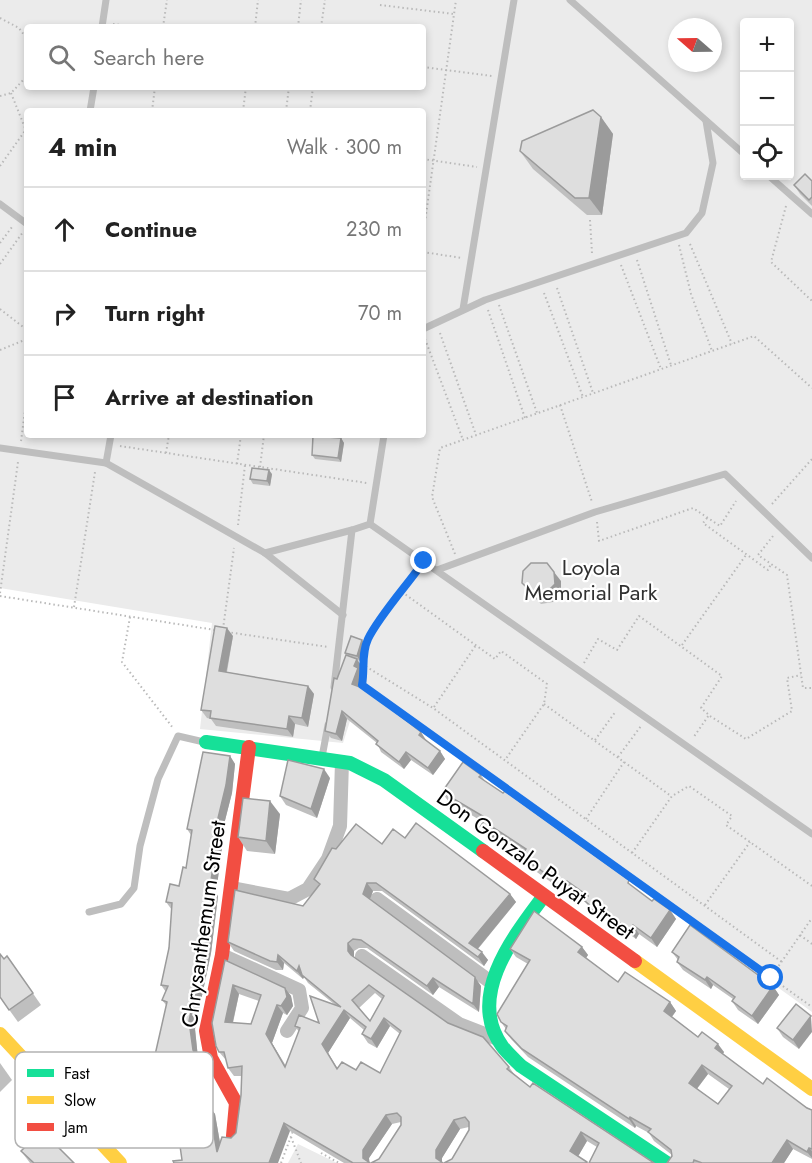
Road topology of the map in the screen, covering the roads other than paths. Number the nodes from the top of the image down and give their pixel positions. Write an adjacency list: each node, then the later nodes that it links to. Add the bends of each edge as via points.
1 (106, 0): 4 (lane)
2 (514, 0): 13 (lane)
3 (570, 0): 7 (lane)
4 (103, 24)
5 (94, 90): 6 (lane)
6 (90, 108)
7 (706, 121): 8 (lane); 13 (lane, via 713,163 702,213 686,233)
8 (740, 151)
9 (774, 180): 11 (lane)
10 (0, 204): 12 (lane)
11 (812, 214)
12 (24, 222)
13 (463, 309): 14 (lane)
14 (426, 329)
15 (111, 438): 18 (lane)
16 (383, 438): 19 (lane)
17 (0, 448): 18 (lane)
18 (106, 463): 21 (lane)
19 (370, 524): 20 (lane); 23 (lane)
20 (352, 530): 21 (lane); 24 (lane)
21 (265, 554): 24 (lane)
22 (812, 558): 23 (lane, via 725,474 595,512)
23 (437, 570): 31 (lane)
24 (343, 615): 25 (lane)
25 (333, 694)
26 (330, 716): 29 (lane)
27 (206, 742): 28 (street, Don Gonzalo Puyat Street); 35 (lane, via 178,735 158,779 140,846 134,888 121,904)
28 (249, 747): 29 (street, Don Gonzalo Puyat Street); 32 (street, Chrysanthemum Street)
29 (322, 757): 30 (street, Don Gonzalo Puyat Street)
30 (342, 762): 32 (street, via 340,826 328,858 308,889 289,899); 33 (street, Don Gonzalo Puyat Street, via 358,766 407,796)
31 (812, 834)
32 (231, 888): 36 (street, Chrysanthemum Street)
33 (543, 897): 38 (street, via 502,955); 45 (street, Don Gonzalo Puyat Street)
34 (377, 899): 38 (street)
35 (89, 912)
36 (222, 956): 39 (street, via 299,990 302,1008); 43 (street, Chrysanthemum Street, via 206,1031)
37 (362, 956): 41 (street, via 459,1024)
38 (492, 983): 41 (street, via 490,1013)
39 (287, 1031)
40 (0, 1034): 42 (street)
41 (495, 1038): 49 (street, via 521,1066)
42 (17, 1052)
43 (210, 1052)
44 (213, 1061): 46 (street, Chrysanthemum Street, via 237,1103)
45 (812, 1089)
46 (233, 1136)
47 (106, 1148): 48 (street)
48 (120, 1163)
49 (667, 1163)

